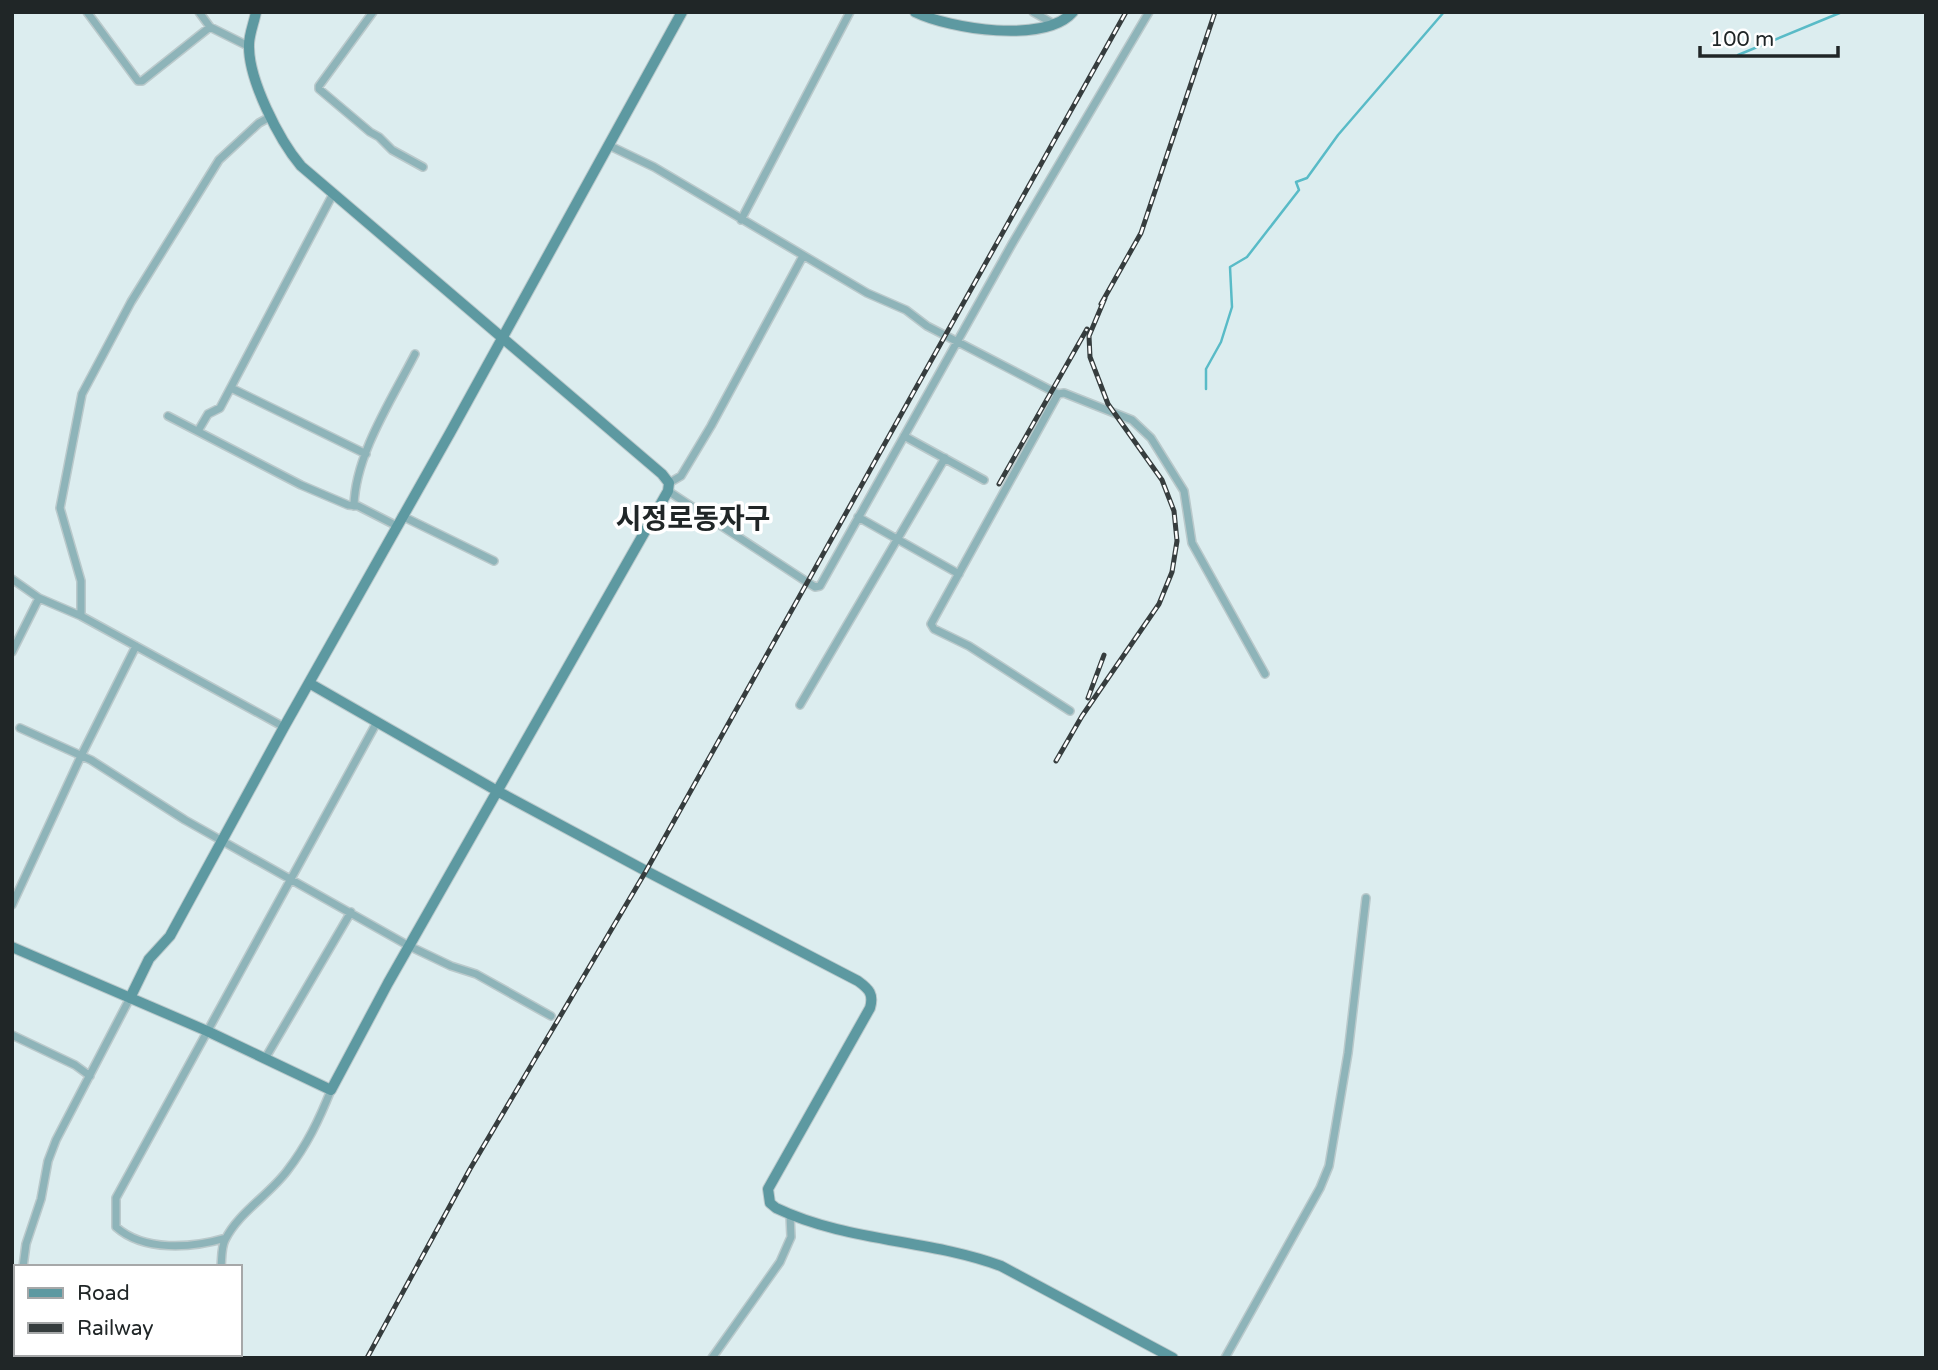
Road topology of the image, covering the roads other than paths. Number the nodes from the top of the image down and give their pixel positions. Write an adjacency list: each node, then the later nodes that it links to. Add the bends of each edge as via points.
1 (87, 12): 12 (street, via 138,81)
2 (199, 12): 12 (street)
3 (256, 12): 13 (street)
4 (373, 12): 16 (street, via 319,89 392,150)
5 (682, 12): 15 (street)
6 (850, 12): 18 (street)
7 (915, 12): 11 (street, via 994,32)
8 (1033, 12): 11 (street)
9 (1073, 12): 11 (street)
10 (1149, 12): 21 (street)
11 (1054, 24)
12 (210, 27): 13 (street)
13 (248, 46): 14 (street)
14 (270, 117): 17 (street, via 300,166); 41 (street, via 219,160 131,302 82,394 60,508 81,581)
15 (608, 145): 18 (street); 20 (street)
16 (423, 167)
17 (333, 194): 20 (street); 23 (street)
18 (741, 219): 19 (street)
19 (803, 256): 21 (street); 31 (street, via 711,426 681,476)
20 (502, 338): 31 (street, via 662,474); 33 (street)
21 (959, 340): 24 (street); 27 (street)
22 (415, 354): 28 (street)
23 (231, 388): 26 (street); 28 (street)
24 (1058, 394): 38 (street); 44 (street, via 1132,420 1151,438 1184,491 1192,543)
25 (168, 416): 26 (street)
26 (198, 431): 32 (street, via 301,485)
27 (904, 436): 29 (street); 34 (street)
28 (366, 454): 32 (street, via 354,487)
29 (945, 458): 30 (street); 36 (street)
30 (984, 480)
31 (669, 487): 34 (street, via 815,587 823,581); 52 (street)
32 (354, 506): 35 (street)
33 (402, 516): 35 (street); 37 (street)
34 (858, 517): 36 (street)
35 (397, 526): 45 (street)
36 (897, 540): 38 (street); 46 (street)
37 (494, 561)
38 (959, 574): 47 (street, via 931,627)
39 (12, 579): 40 (street)
40 (39, 598): 41 (street); 43 (street)
41 (81, 616): 42 (street)
42 (136, 646): 49 (street); 51 (street)
43 (12, 653)
44 (1265, 674)
45 (309, 683): 48 (street); 49 (street)
46 (800, 705)
47 (1070, 711)
48 (377, 722): 52 (street); 54 (street)
49 (284, 727): 53 (street)
50 (20, 728): 51 (street)
51 (81, 756): 53 (street); 56 (street)
52 (499, 792): 58 (street); 67 (street, via 869,990 870,1008 768,1189 769,1203)
53 (223, 841): 54 (street); 60 (street, via 170,936 149,958)
54 (291, 878): 57 (street); 62 (street)
55 (1366, 898): 73 (street, via 1329,1166)
56 (12, 905)
57 (351, 912): 58 (street); 64 (street)
58 (410, 946): 61 (street, via 476,974); 66 (street)
59 (12, 947): 60 (street)
60 (130, 998): 62 (street); 65 (street)
61 (551, 1016)
62 (207, 1031): 64 (street); 68 (street, via 116,1198 116,1227 163,1245 207,1244)
63 (12, 1035): 65 (street)
64 (266, 1057): 66 (street)
65 (90, 1076): 69 (street, via 55,1140)
66 (331, 1090): 68 (street, via 303,1150)
67 (790, 1215): 71 (street, via 791,1237 780,1262); 72 (street, via 851,1234 993,1263)
68 (226, 1238): 70 (street)
69 (23, 1265)
70 (221, 1265)
71 (712, 1358)
72 (1173, 1358)
73 (1225, 1358)

